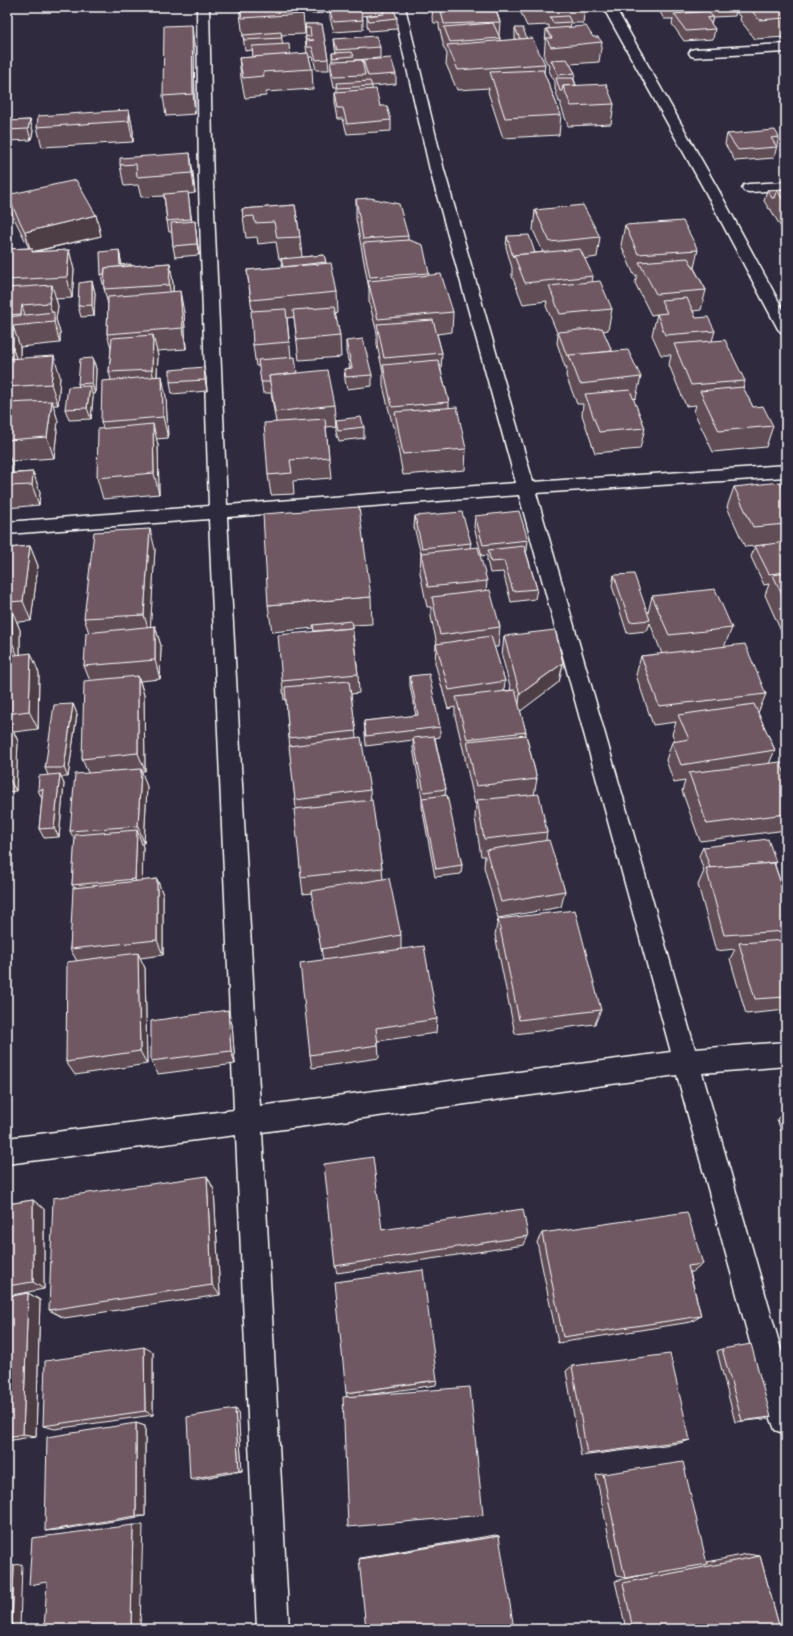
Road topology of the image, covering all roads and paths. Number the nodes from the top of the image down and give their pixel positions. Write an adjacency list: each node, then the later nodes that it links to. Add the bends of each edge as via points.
1 (203, 7): 11 (street, via 206,187)
2 (398, 7): 10 (street, via 437,170)
3 (609, 7): 8 (street)
4 (786, 48): 5 (street)
5 (695, 53)
6 (786, 186): 7 (street)
7 (749, 188)
8 (786, 328)
9 (786, 471): 10 (street)
10 (527, 488): 11 (street); 14 (street)
11 (218, 512): 12 (street); 15 (street)
12 (7, 528)
13 (786, 1054): 14 (street)
14 (686, 1062): 15 (street); 17 (street)
15 (247, 1121): 16 (street); 18 (street)
16 (7, 1151)
17 (786, 1419)
18 (273, 1629)

